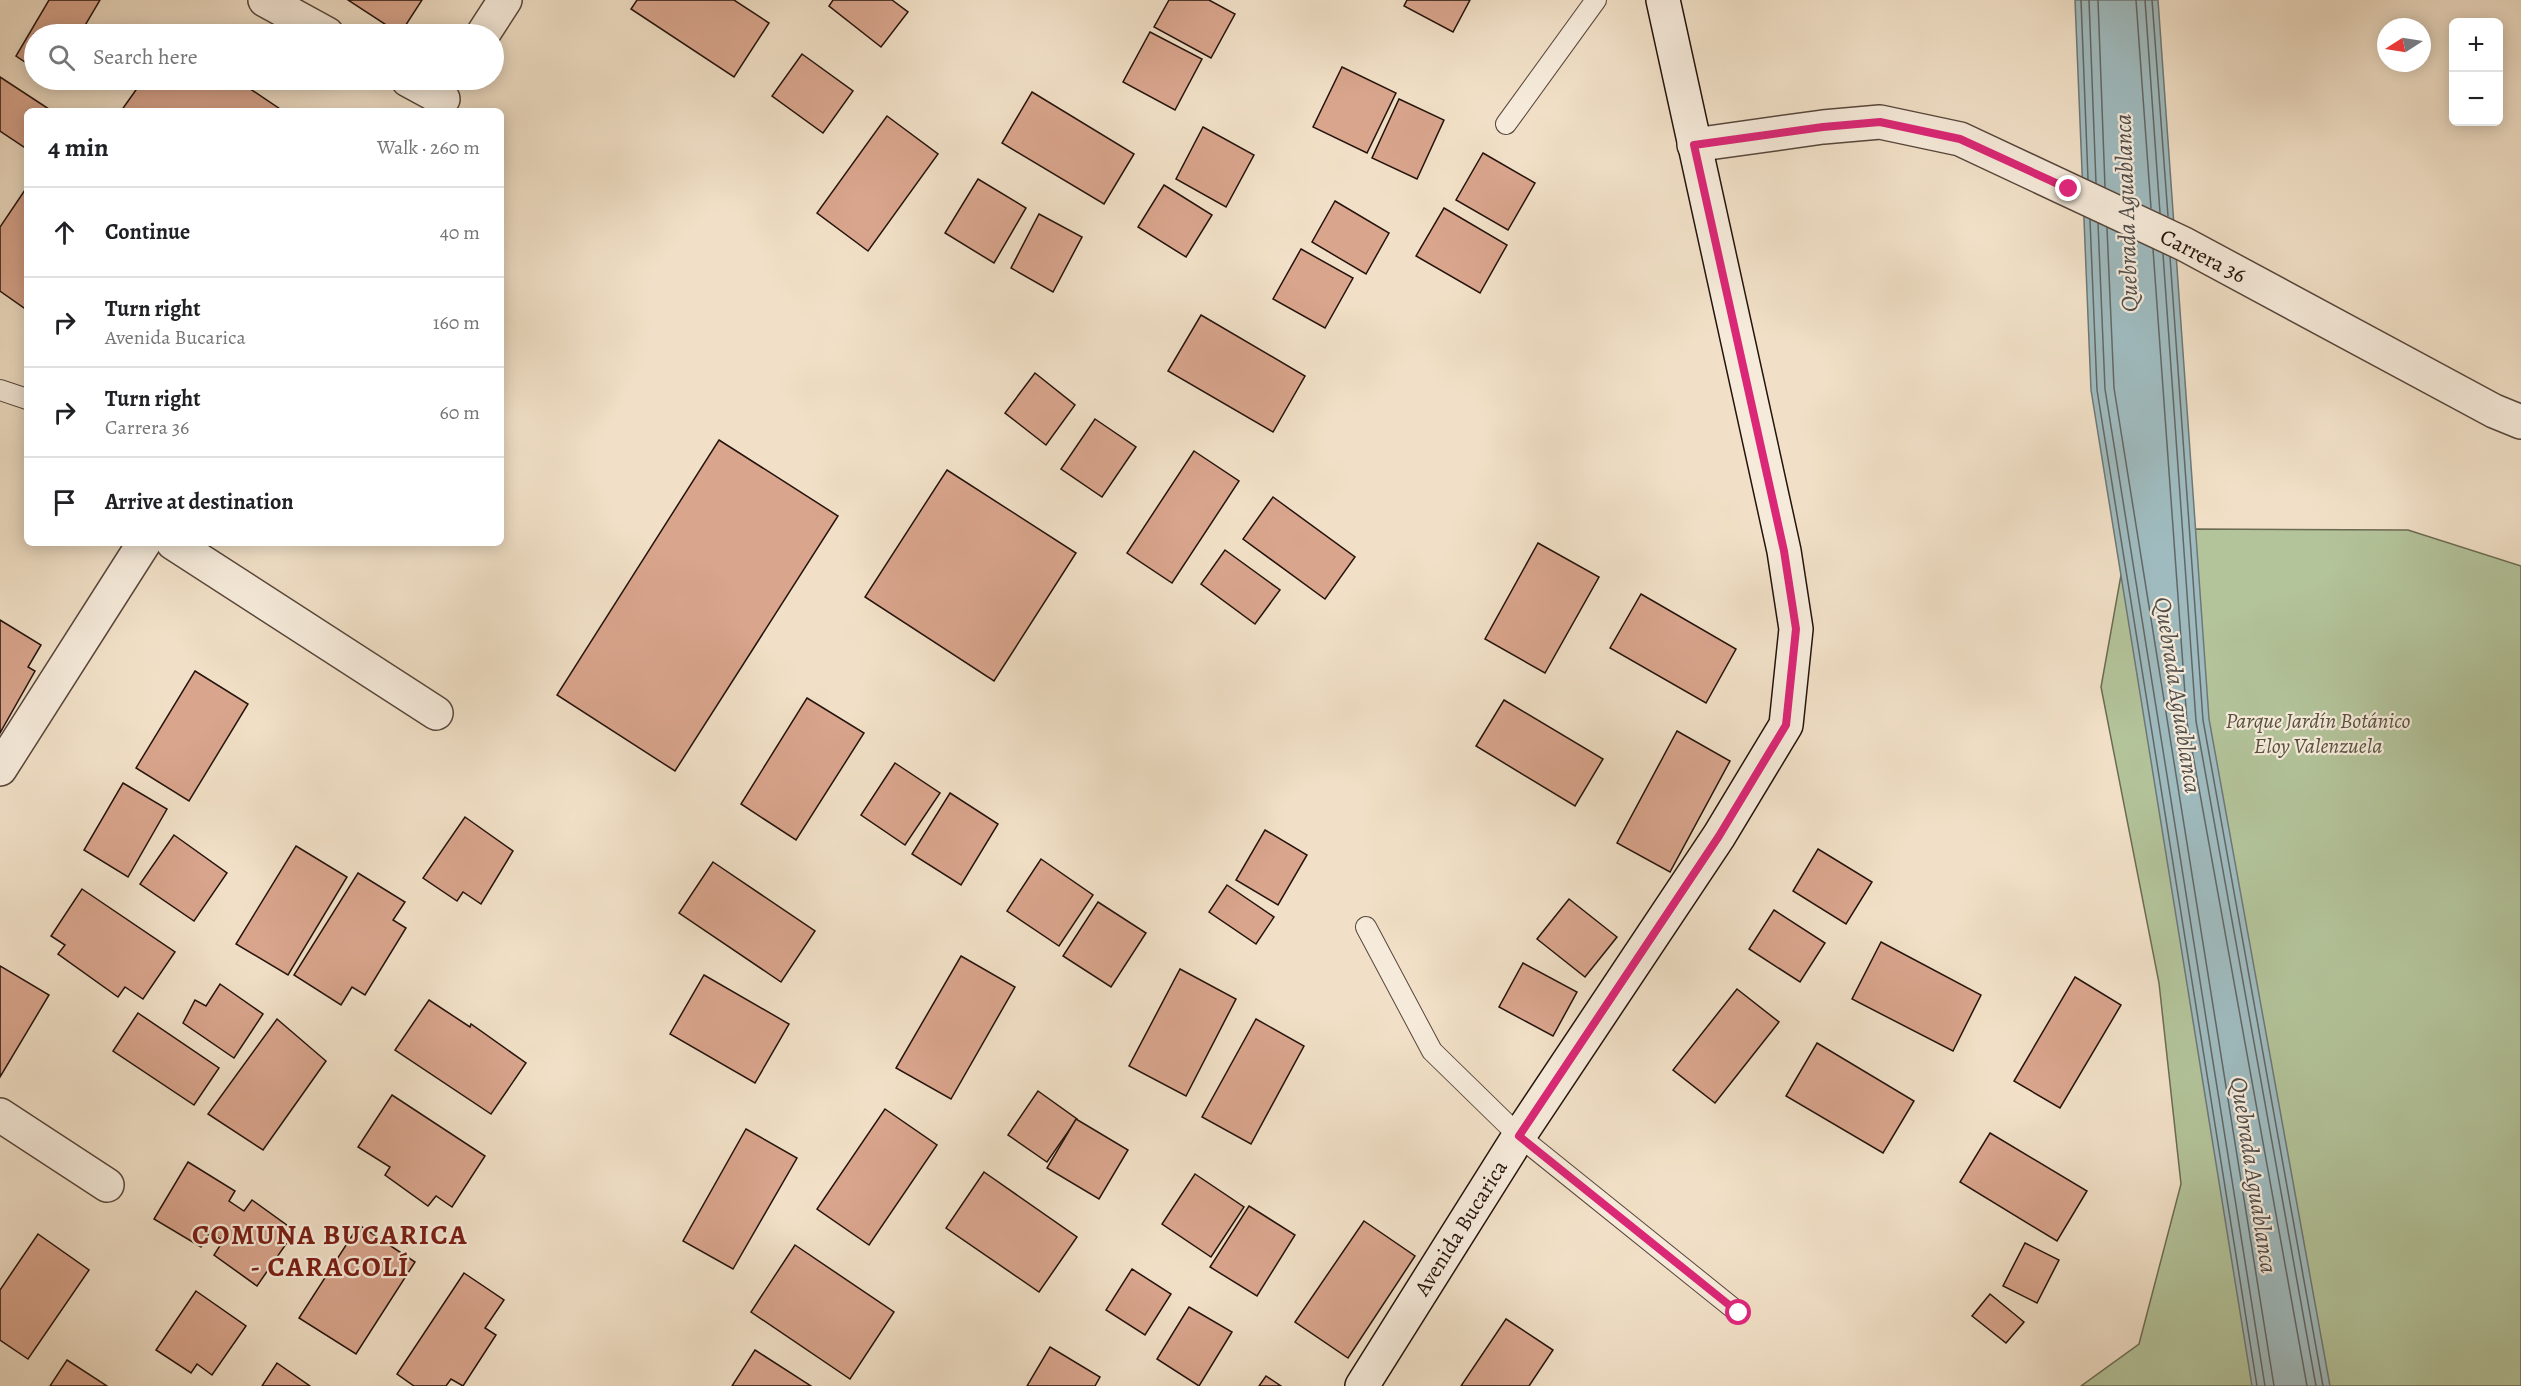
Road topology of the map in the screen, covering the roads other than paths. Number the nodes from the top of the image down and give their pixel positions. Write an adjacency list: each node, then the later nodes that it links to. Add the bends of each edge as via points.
1 (265, 0): 5 (street)
2 (505, 0): 6 (street)
3 (1596, 0): 7 (lane)
4 (1663, 0): 8 (street, Avenida Bucarica)
5 (309, 24)
6 (489, 24)
7 (1506, 124)
8 (1694, 145): 11 (street, Carrera 36, via 1880,122 1960,139 2184,244); 18 (street, Avenida Bucarica, via 1784,551 1796,629 1786,725 1719,836)
9 (0, 390): 10 (lane)
10 (24, 398)
11 (2521, 422)
12 (142, 546): 15 (street)
13 (178, 546): 14 (street)
14 (436, 713)
15 (0, 769)
16 (1366, 927): 18 (lane, via 1432,1051)
17 (0, 1115): 19 (street)
18 (1519, 1136): 20 (lane); 21 (street, Avenida Bucarica)
19 (107, 1185)
20 (1739, 1313)
21 (1362, 1386)

